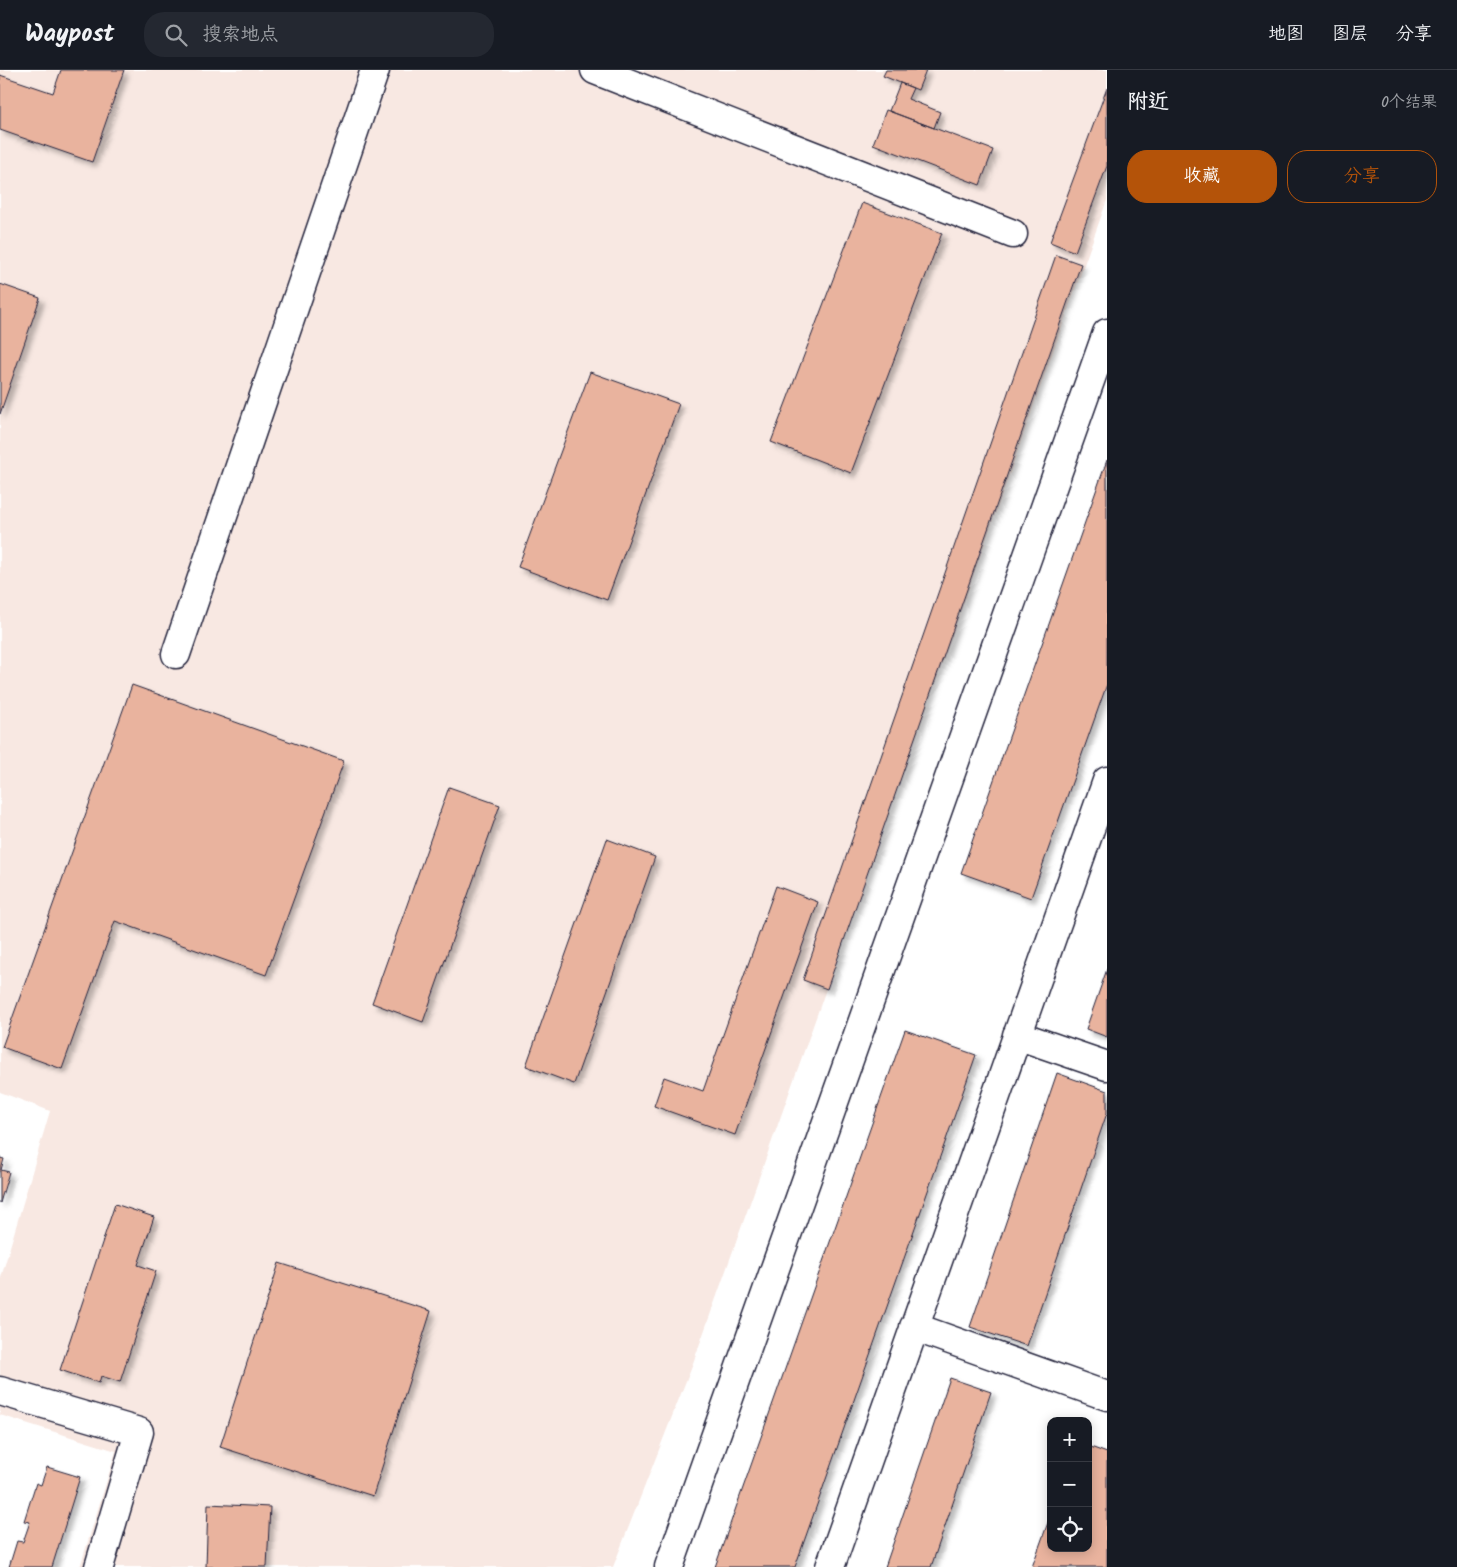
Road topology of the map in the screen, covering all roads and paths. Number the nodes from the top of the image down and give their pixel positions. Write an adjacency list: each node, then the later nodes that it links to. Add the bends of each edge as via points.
1 (375, 70): 5 (street)
2 (595, 70): 3 (street)
3 (1013, 234)
4 (1107, 333): 13 (street)
5 (176, 654)
6 (1107, 781): 7 (street)
7 (1017, 1035): 8 (street); 9 (street)
8 (1107, 1066)
9 (914, 1327): 11 (street); 14 (street)
10 (0, 1391): 12 (street, via 139,1432)
11 (1107, 1396)
12 (99, 1567)
13 (669, 1567)
14 (830, 1567)

